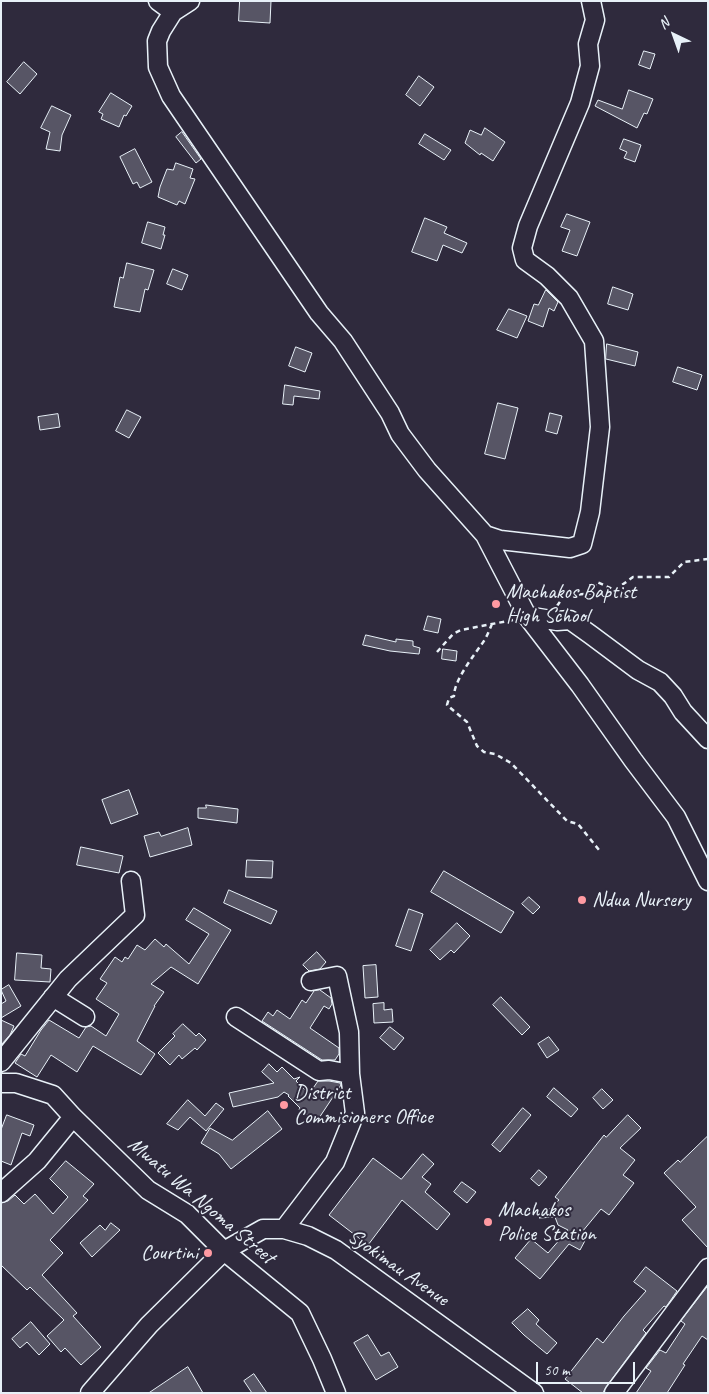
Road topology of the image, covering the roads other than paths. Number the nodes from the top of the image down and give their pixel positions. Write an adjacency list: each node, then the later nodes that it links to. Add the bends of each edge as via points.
1 (158, 1): 4 (street)
2 (190, 1): 4 (street)
3 (591, 1): 5 (street, via 596,20 588,44 590,66 580,103 531,218 522,248 526,260 569,298 594,341 600,427 590,512 582,544 570,548 500,540)
4 (173, 12): 5 (street, via 157,41 158,67 171,96 319,314 343,341 400,434 427,470)
5 (485, 535): 6 (street)
6 (527, 616): 7 (street, via 570,620 638,670 660,682); 9 (street, via 676,817)
7 (708, 739)
8 (131, 881): 11 (street, via 134,915)
9 (708, 881)
10 (311, 981): 15 (street, via 337,976 349,1032)
11 (53, 997): 12 (street); 14 (street)
12 (85, 1017)
13 (236, 1017): 15 (street, via 319,1071)
14 (1, 1062)
15 (350, 1074): 19 (street, via 355,1113 335,1162)
16 (1, 1083): 17 (street, Mwatu Wa Ngoma Street, via 53,1095)
17 (73, 1117): 18 (street, via 37,1161); 20 (street, Mwatu Wa Ngoma Street, via 148,1190 187,1214)
18 (1, 1193)
19 (284, 1229): 20 (street, Syokimau Avenue, via 263,1229); 24 (street, Syokimau Avenue, via 336,1250)
20 (224, 1251): 22 (street, Syokimau Avenue, via 149,1325); 23 (street, Mwatu Wa Ngoma Street, via 300,1313)
21 (708, 1268): 25 (street)
22 (90, 1393)
23 (336, 1393)
24 (534, 1393)
25 (614, 1393)

